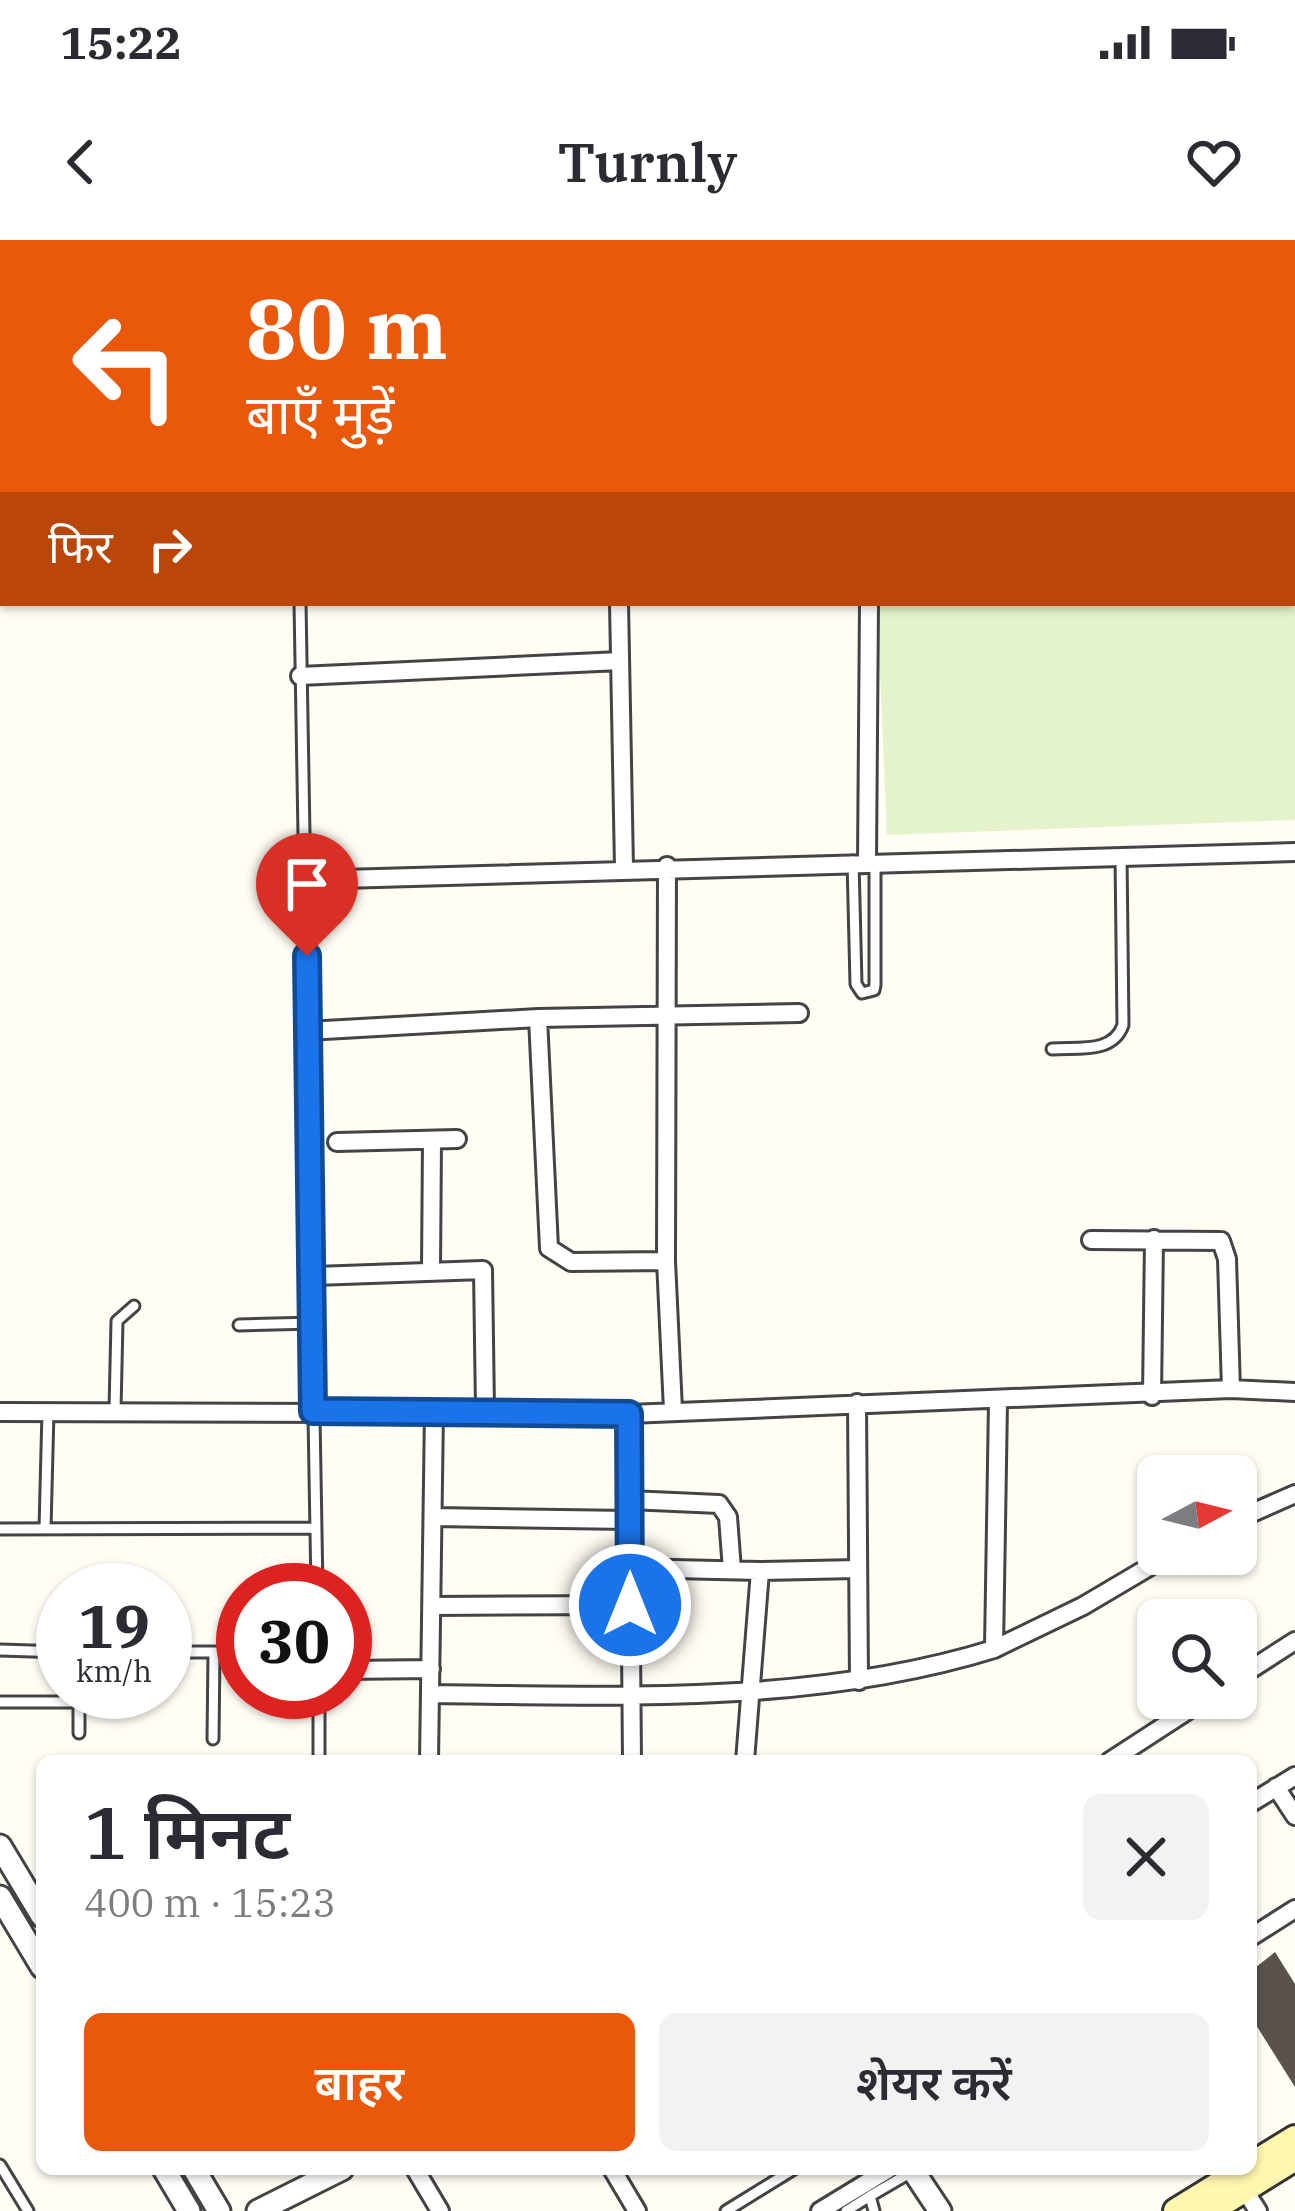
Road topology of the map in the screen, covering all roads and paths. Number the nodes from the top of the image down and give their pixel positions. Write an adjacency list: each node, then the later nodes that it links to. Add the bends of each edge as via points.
1 (300, 606): 5 (lane)
2 (619, 606): 4 (street)
3 (869, 606): 8 (street)
4 (620, 661): 5 (street); 10 (street)
5 (300, 676): 11 (lane)
6 (1295, 852): 7 (street)
7 (1121, 856): 8 (street); 16 (lane, via 1119,1038)
8 (865, 861): 8 (lane, via 856,984 862,993 875,985); 9 (street)
9 (667, 866): 10 (street); 13 (street)
10 (624, 868): 11 (street)
11 (308, 880): 15 (lane)
12 (799, 1013): 13 (street)
13 (669, 1016): 14 (street); 22 (street)
14 (538, 1018): 15 (street); 22 (street, via 549,1248 572,1262)
15 (307, 1031): 24 (lane)
16 (1052, 1049)
17 (457, 1139): 18 (street)
18 (432, 1140): 19 (street); 23 (street)
19 (337, 1142)
20 (1154, 1239): 21 (street); 28 (street, via 1221,1240); 30 (street)
21 (1091, 1240)
22 (666, 1261): 38 (street)
23 (431, 1270): 24 (street); 34 (street, via 483,1270)
24 (315, 1276): 26 (lane)
25 (134, 1306): 33 (lane, via 117,1321)
26 (315, 1323): 27 (lane); 36 (lane)
27 (239, 1324)
28 (1231, 1389): 29 (street); 30 (street)
29 (1295, 1392)
30 (1152, 1396): 32 (street)
31 (857, 1402): 32 (street); 38 (street); 51 (street)
32 (998, 1402): 58 (street)
33 (115, 1410): 35 (street); 36 (street)
34 (485, 1410): 37 (street); 40 (street)
35 (48, 1411): 39 (street); 48 (lane)
36 (313, 1411): 37 (street); 46 (lane)
37 (434, 1411): 44 (street)
38 (673, 1411): 40 (street)
39 (0, 1412)
40 (629, 1414): 42 (street)
41 (1295, 1494): 43 (street)
42 (629, 1501): 45 (street); 52 (street, via 719,1504 728,1517)
43 (1257, 1511)
44 (434, 1517): 45 (street); 56 (street)
45 (630, 1520): 50 (street)
46 (315, 1528): 48 (lane); 49 (lane)
47 (0, 1529): 48 (lane)
48 (45, 1529)
49 (316, 1563)
50 (630, 1568): 52 (street); 55 (street)
51 (858, 1569): 53 (street); 66 (street)
52 (732, 1570): 53 (street)
53 (760, 1570): 67 (street)
54 (1137, 1574): 58 (street)
55 (630, 1605): 56 (street); 69 (street)
56 (432, 1606): 64 (street)
57 (1295, 1641): 63 (street)
58 (994, 1649): 66 (street)
59 (0, 1650): 60 (lane)
60 (36, 1651)
61 (192, 1652): 62 (lane)
62 (214, 1652): 76 (lane)
63 (1257, 1665)
64 (431, 1669): 65 (street); 68 (street)
65 (372, 1670)
66 (859, 1681): 67 (street)
67 (750, 1689): 69 (street); 80 (street)
68 (430, 1694): 69 (street); 78 (street)
69 (632, 1696): 79 (street)
70 (36, 1700): 71 (lane)
71 (0, 1702)
72 (77, 1719): 75 (lane)
73 (319, 1719): 77 (lane)
74 (1174, 1719): 81 (street)
75 (79, 1733)
76 (213, 1739)
77 (319, 1755)
78 (429, 1755)
79 (632, 1755)
80 (745, 1755)
81 (1118, 1755)
82 (1295, 1776): 83 (street)
83 (1276, 1787): 84 (street); 85 (street)
84 (1257, 1799)
85 (1295, 1816)
86 (0, 1846): 88 (street)
87 (0, 1897): 91 (street)
88 (36, 1906)
89 (1295, 1909): 90 (street)
90 (1257, 1932)
91 (36, 1957)
92 (1295, 2138): 95 (main road)
93 (1295, 2158): 96 (main road)
94 (0, 2164): 111 (lane)
95 (1257, 2166)
96 (1257, 2171)
97 (168, 2175): 112 (street)
98 (198, 2175): 113 (street)
99 (328, 2175): 110 (street)
100 (419, 2175): 115 (street)
101 (616, 2175): 116 (street)
102 (784, 2175): 117 (lane)
103 (879, 2175): 118 (street)
104 (904, 2175): 109 (lane)
105 (915, 2175): 121 (street)
106 (1245, 2175): 122 (main road)
107 (1246, 2175): 123 (main road)
108 (1247, 2175): 124 (street)
109 (870, 2197): 119 (lane); 120 (lane)
110 (290, 2206): 114 (street)
111 (28, 2211)
112 (189, 2211)
113 (219, 2211)
114 (258, 2211)
115 (440, 2211)
116 (637, 2211)
117 (726, 2211)
118 (820, 2211)
119 (846, 2211)
120 (874, 2211)
121 (940, 2211)
122 (1176, 2211)
123 (1210, 2211)
124 (1258, 2211)

